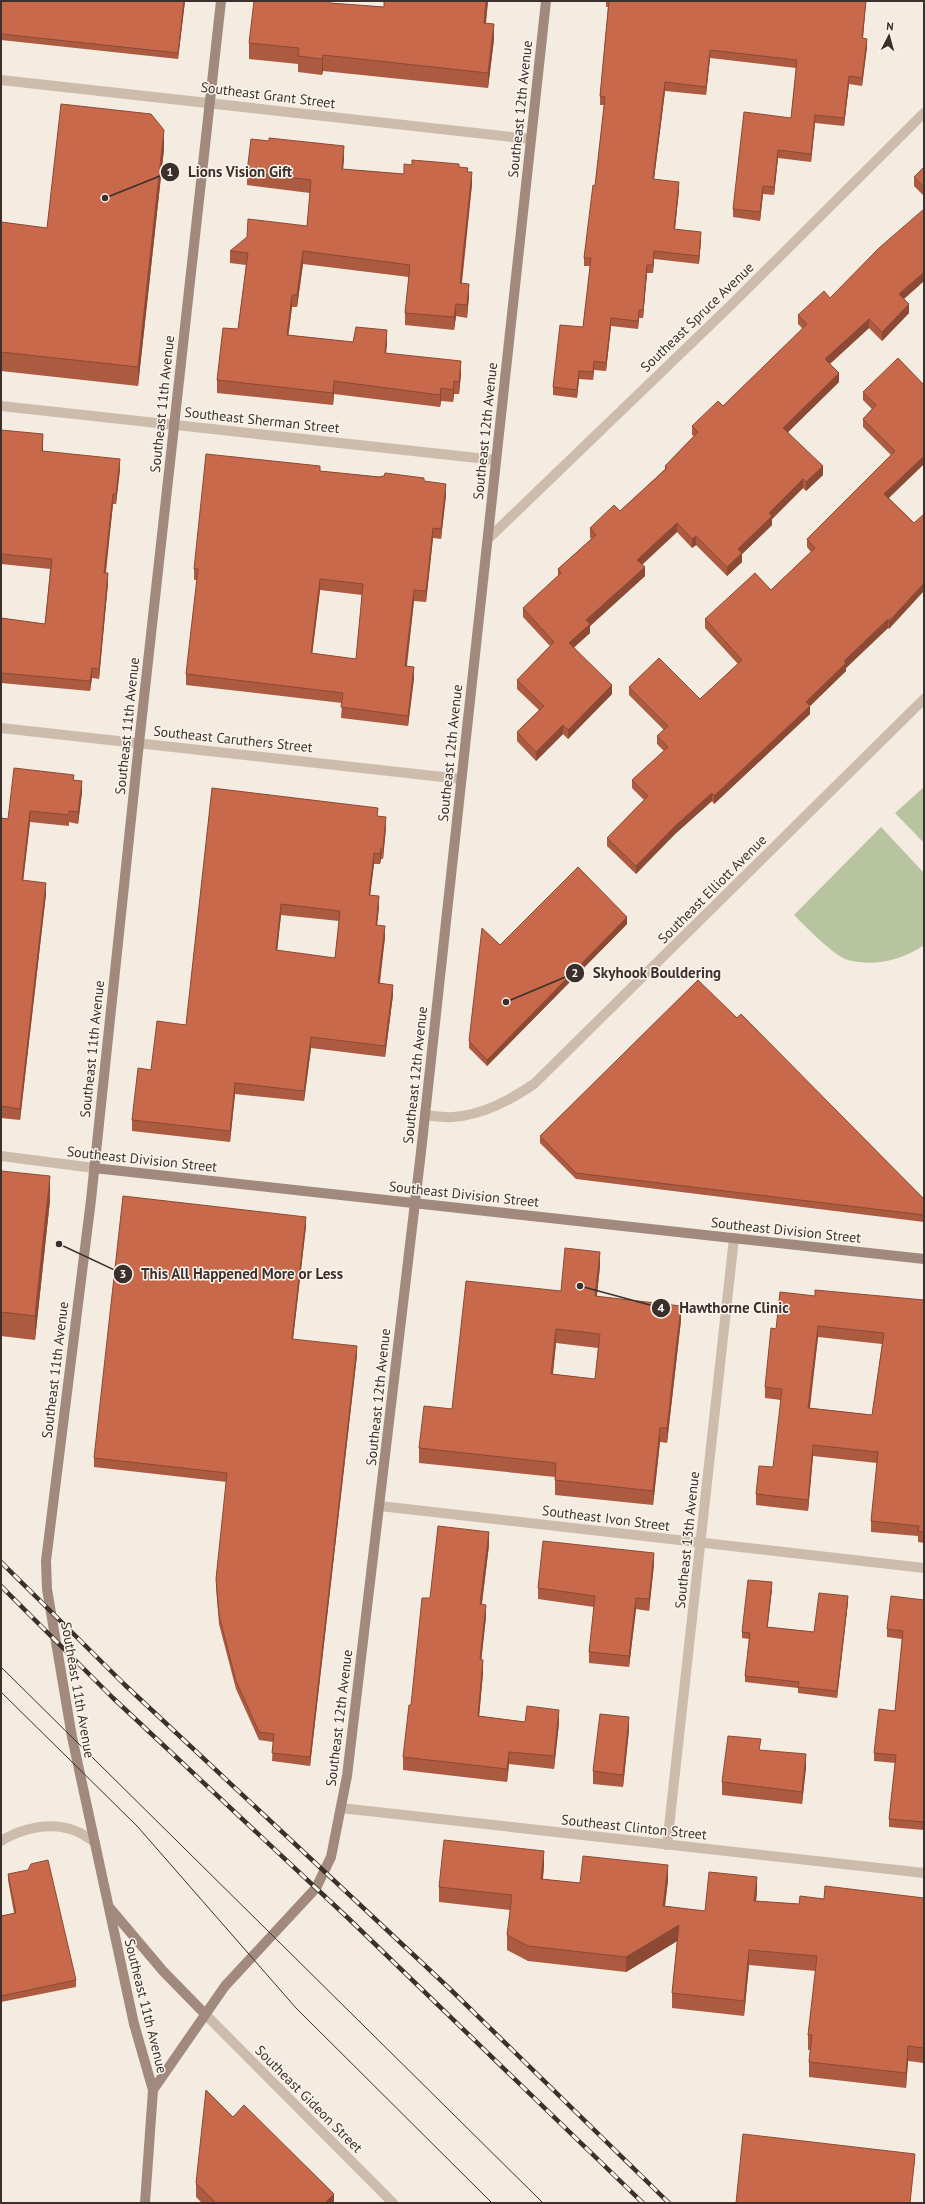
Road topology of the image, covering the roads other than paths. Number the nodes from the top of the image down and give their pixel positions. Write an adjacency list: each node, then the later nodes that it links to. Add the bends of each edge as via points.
1 (221, 1): 4 (main road, Southeast 11th Avenue)
2 (546, 1): 6 (main road, Southeast 12th Avenue)
3 (1, 80): 4 (street, Southeast Grant Street)
4 (210, 102): 6 (street, Southeast Grant Street); 8 (main road, Southeast 11th Avenue)
5 (924, 113): 10 (street, Southeast Spruce Avenue, via 731,305)
6 (531, 139): 9 (main road, Southeast 12th Avenue)
7 (1, 406): 8 (street, Southeast Sherman Street)
8 (174, 425): 9 (street, Southeast Sherman Street); 13 (main road, Southeast 11th Avenue)
9 (496, 460): 10 (main road, Southeast 12th Avenue)
10 (488, 539): 14 (main road, Southeast 12th Avenue)
11 (924, 699): 15 (street, Southeast Elliott Avenue, via 534,1084 489,1109 453,1117)
12 (1, 728): 13 (street, Southeast Caruthers Street)
13 (139, 743): 14 (street, Southeast Caruthers Street); 17 (main road, Southeast 11th Avenue)
14 (461, 779): 15 (main road, Southeast 12th Avenue)
15 (425, 1115): 18 (main road, Southeast 12th Avenue)
16 (1, 1156): 17 (street, Southeast Division Street)
17 (94, 1168): 18 (main road, Southeast Division Street); 26 (main road, Southeast 11th Avenue, via 46,1561 46,1590 72,1737)
18 (415, 1203): 19 (main road, Southeast Division Street); 21 (main road, Southeast 12th Avenue)
19 (734, 1238): 20 (main road, Southeast Division Street); 22 (street, Southeast 13th Avenue)
20 (924, 1259)
21 (380, 1506): 22 (street, Southeast Ivon Street); 24 (main road, Southeast 12th Avenue)
22 (700, 1543): 23 (street, Southeast Ivon Street); 27 (street, Southeast 13th Avenue)
23 (924, 1568)
24 (341, 1808): 27 (street, Southeast Clinton Street); 30 (main road, Southeast 12th Avenue, via 331,1857 316,1888 230,1980)
25 (1, 1841): 26 (street, via 38,1827 57,1826 75,1830)
26 (95, 1842): 29 (main road, Southeast 11th Avenue)
27 (667, 1845): 28 (street, Southeast Clinton Street)
28 (924, 1873)
29 (108, 1906): 30 (main road, via 163,1971); 31 (main road, Southeast 11th Avenue, via 134,2024)
30 (205, 2014): 31 (main road, Southeast 12th Avenue); 33 (street, Southeast Gideon Street)
31 (153, 2090): 32 (main road)
32 (145, 2203)
33 (393, 2203)

